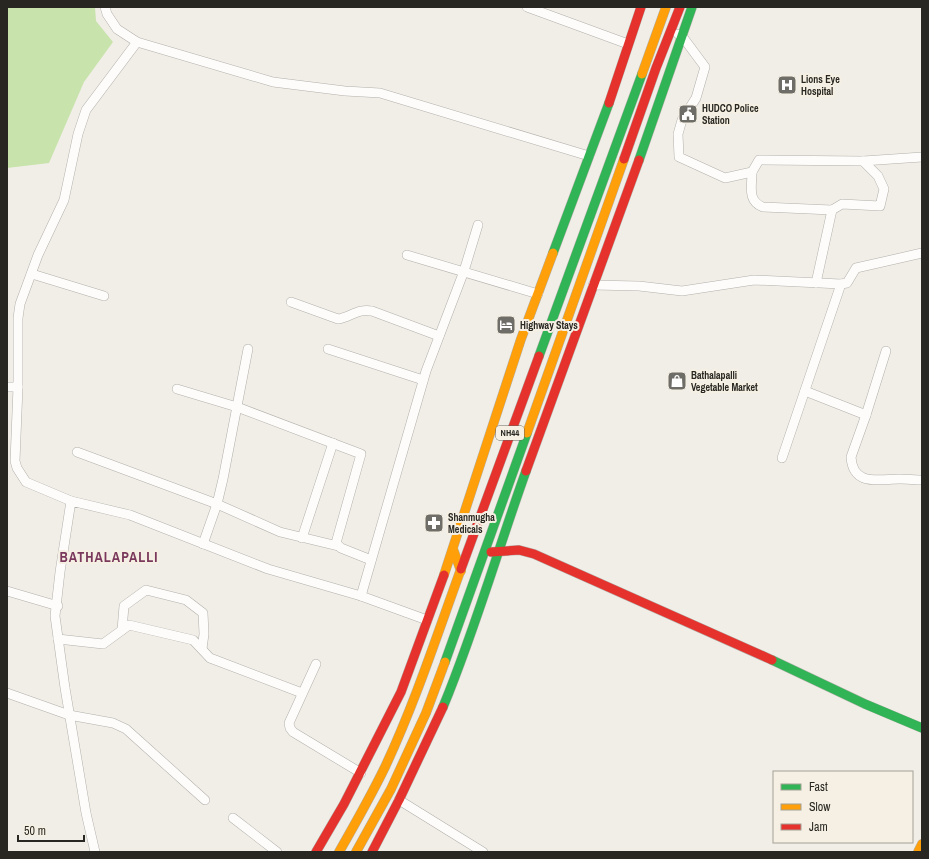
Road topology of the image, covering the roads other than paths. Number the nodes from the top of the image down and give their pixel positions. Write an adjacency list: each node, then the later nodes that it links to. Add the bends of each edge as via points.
1 (106, 7): 9 (street, via 116,29)
2 (527, 7): 10 (street)
3 (641, 7): 10 (main road)
4 (666, 7): 51 (main road, NH44)
5 (680, 7): 7 (main road, NH44)
6 (692, 7): 8 (main road)
7 (671, 32): 8 (street); 49 (main road, NH44)
8 (682, 36): 14 (street, via 705,68 696,98 682,120 678,134 679,157 725,178); 23 (main road, via 637,167)
9 (137, 42): 11 (street, via 273,82 380,94); 20 (street, via 86,110 78,134 64,200 38,255)
10 (628, 44): 11 (main road)
11 (589, 156): 24 (main road)
12 (922, 157): 13 (street)
13 (863, 161): 14 (street, via 759,160); 15 (street, via 878,176 884,189 880,206 842,204)
14 (752, 172): 15 (street, via 751,197 757,205)
15 (832, 210): 21 (street)
16 (478, 225): 19 (street)
17 (922, 253): 22 (street, via 856,268 847,283)
18 (407, 255): 19 (street)
19 (464, 271): 24 (street); 27 (street)
20 (32, 274): 25 (street); 32 (street, via 20,304 18,318)
21 (816, 283): 22 (street); 23 (street, via 754,280 682,291 639,286)
22 (841, 284): 35 (street)
23 (592, 285): 48 (main road)
24 (538, 294): 47 (main road)
25 (104, 296)
26 (291, 302): 27 (street, via 338,319 360,311 372,311)
27 (439, 336): 31 (street)
28 (248, 349): 36 (street)
29 (328, 349): 31 (street)
30 (886, 350): 37 (street)
31 (424, 380): 50 (street)
32 (18, 386): 33 (street); 42 (street, via 16,468 26,482)
33 (7, 387)
34 (177, 389): 36 (street)
35 (805, 391): 37 (street); 40 (street)
36 (237, 407): 38 (street); 43 (street)
37 (866, 415): 41 (street, via 851,456 854,469 872,481)
38 (333, 443): 44 (street); 46 (street, via 361,454 336,543)
39 (77, 452): 43 (street)
40 (782, 458)
41 (922, 480)
42 (71, 501): 45 (street, via 130,515); 54 (street, via 60,572)
43 (217, 504): 44 (street, via 280,532); 45 (street)
44 (302, 538): 46 (street)
45 (203, 544): 53 (street, via 268,570)
46 (338, 546): 50 (street)
47 (453, 549): 51 (main road); 55 (main road)
48 (499, 551): 49 (main road); 63 (main road, via 519,550 534,554); 66 (main road, via 443,706)
49 (483, 554): 73 (main road, NH44, via 426,713 391,789)
50 (371, 560): 53 (street)
51 (460, 571): 72 (main road, NH44, via 415,696 385,766)
52 (7, 591): 54 (street)
53 (360, 596): 55 (street)
54 (58, 606): 57 (street)
55 (427, 620): 64 (main road, via 401,692)
56 (122, 630): 57 (street, via 103,644); 58 (street, via 128,625 193,640); 58 (street, via 124,606 146,590 186,600 203,614)
57 (58, 638): 62 (street)
58 (202, 649): 61 (street, via 210,658)
59 (316, 664): 61 (street)
60 (7, 693): 62 (street)
61 (302, 693): 64 (street, via 289,723 291,730)
62 (70, 715): 65 (street, via 113,723 126,729); 69 (street, via 86,813)
63 (922, 728)
64 (360, 773): 71 (main road)
65 (205, 800)
66 (400, 800): 74 (main road); 75 (street)
67 (233, 818): 70 (street)
68 (922, 844): 76 (main road)
69 (96, 852)
70 (278, 852)
71 (316, 852)
72 (338, 852)
73 (356, 852)
74 (372, 852)
75 (483, 852)
76 (918, 852)

